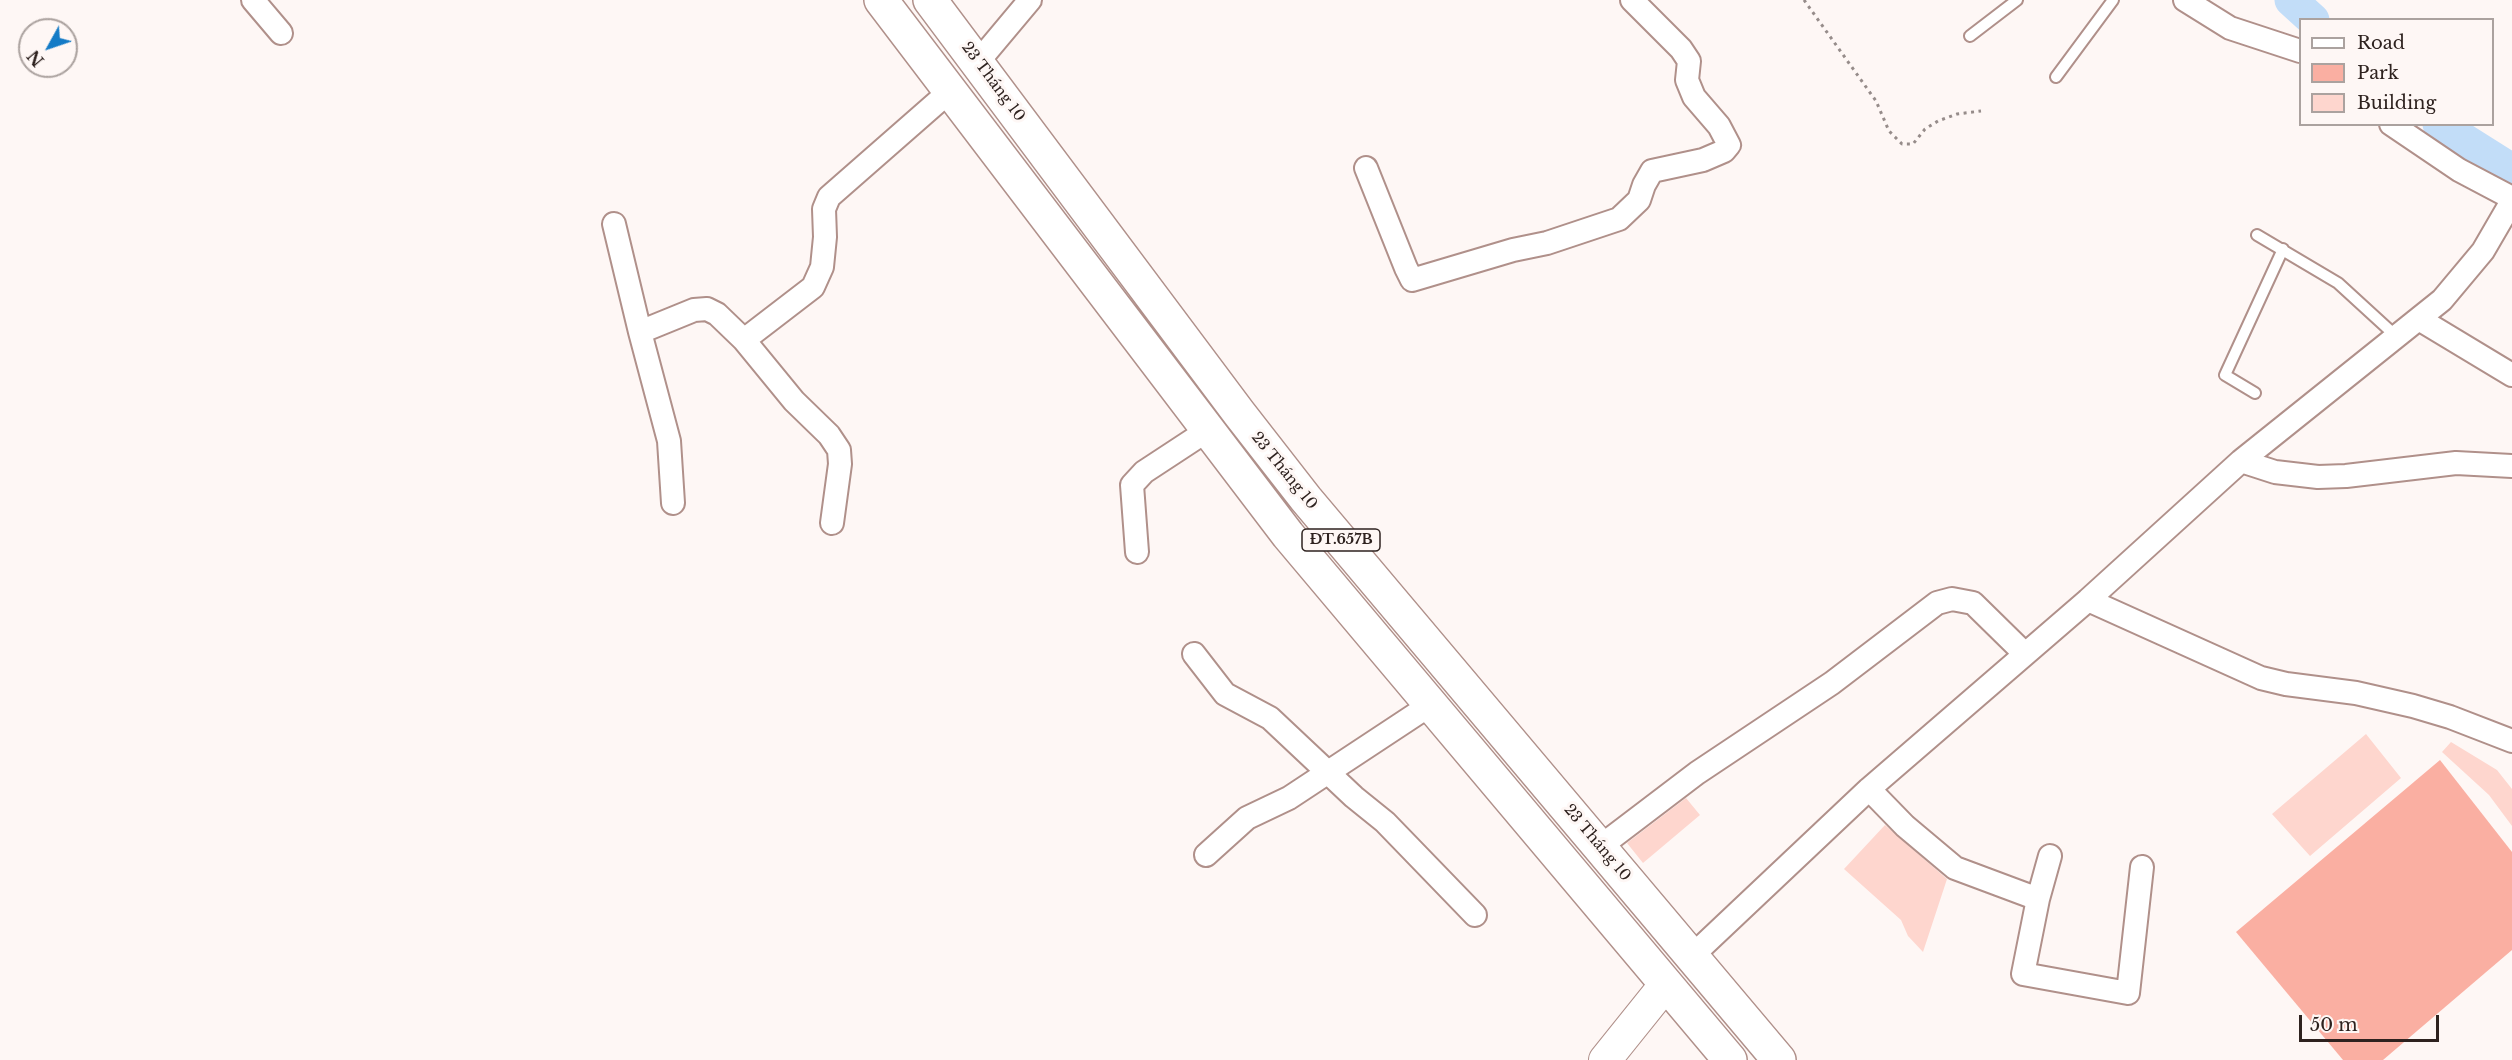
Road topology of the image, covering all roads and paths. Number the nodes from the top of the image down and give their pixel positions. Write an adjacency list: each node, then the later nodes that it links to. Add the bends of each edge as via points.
1 (253, 0): 10 (street)
2 (881, 0): 15 (main road, ĐT.657B)
3 (930, 0): 13 (main road, 23 Tháng 10 / ĐT.657B)
4 (1030, 0): 13 (street)
5 (1632, 0): 18 (street, via 1681,49 1689,61 1687,80 1694,97 1719,126 1729,145 1703,160 1652,171 1639,200 1619,219 1412,280)
6 (1804, 0): 16 (path, via 1902,144 1912,144 1938,121)
7 (2017, 0): 11 (lane)
8 (2113, 0): 14 (lane)
9 (2185, 0): 12 (street, via 2230,28)
10 (281, 33)
11 (1971, 36)
12 (2299, 50)
13 (978, 62): 15 (main road); 42 (main road, 23 Tháng 10 / ĐT.657B, via 1271,455)
14 (2055, 77)
15 (950, 91): 26 (street, via 830,197 824,209 822,267 813,287); 29 (main road, ĐT.657B)
16 (1981, 111)
17 (2394, 126): 19 (street)
18 (1366, 168)
19 (2512, 200): 23 (street, via 2483,251 2456,285)
20 (614, 224): 24 (street)
21 (2257, 236): 22 (lane)
22 (2283, 249): 25 (lane, via 2338,283); 28 (lane, via 2224,375)
23 (2419, 319): 25 (street); 27 (street)
24 (640, 332): 26 (street, via 694,310 707,309); 32 (street, via 669,441)
25 (2397, 337): 30 (street)
26 (744, 340): 33 (street, via 839,450)
27 (2512, 375)
28 (2255, 393)
29 (1208, 430): 34 (street, via 1144,472 1132,485); 38 (main road, ĐT.657B, via 1288,534)
30 (2241, 461): 31 (street, via 2318,477 2456,463); 35 (street)
31 (2512, 466)
32 (673, 502)
33 (832, 523)
34 (1137, 552)
35 (2088, 600): 37 (street); 39 (street, via 2261,678 2413,706)
36 (1194, 654): 40 (street, via 1225,694 1270,718)
37 (2025, 654): 41 (street); 42 (street, via 1973,603 1952,599 1937,603)
38 (1430, 705): 40 (street); 49 (main road, ĐT.657B)
39 (2512, 741)
40 (1328, 774): 43 (street, via 1247,818); 47 (street, via 1386,822)
41 (1869, 789): 46 (street, via 1955,868); 48 (street)
42 (1600, 846): 48 (main road, 23 Tháng 10 / ĐT.657B)
43 (1206, 855)
44 (2050, 856): 46 (street)
45 (2142, 867): 46 (street, via 2128,993 2023,974)
46 (2038, 899)
47 (1475, 915)
48 (1692, 956): 49 (main road); 52 (main road, 23 Tháng 10 / ĐT.657B)
49 (1666, 984): 50 (street); 51 (main road, ĐT.657B)
50 (1605, 1060)
51 (1730, 1060)
52 (1779, 1060)

